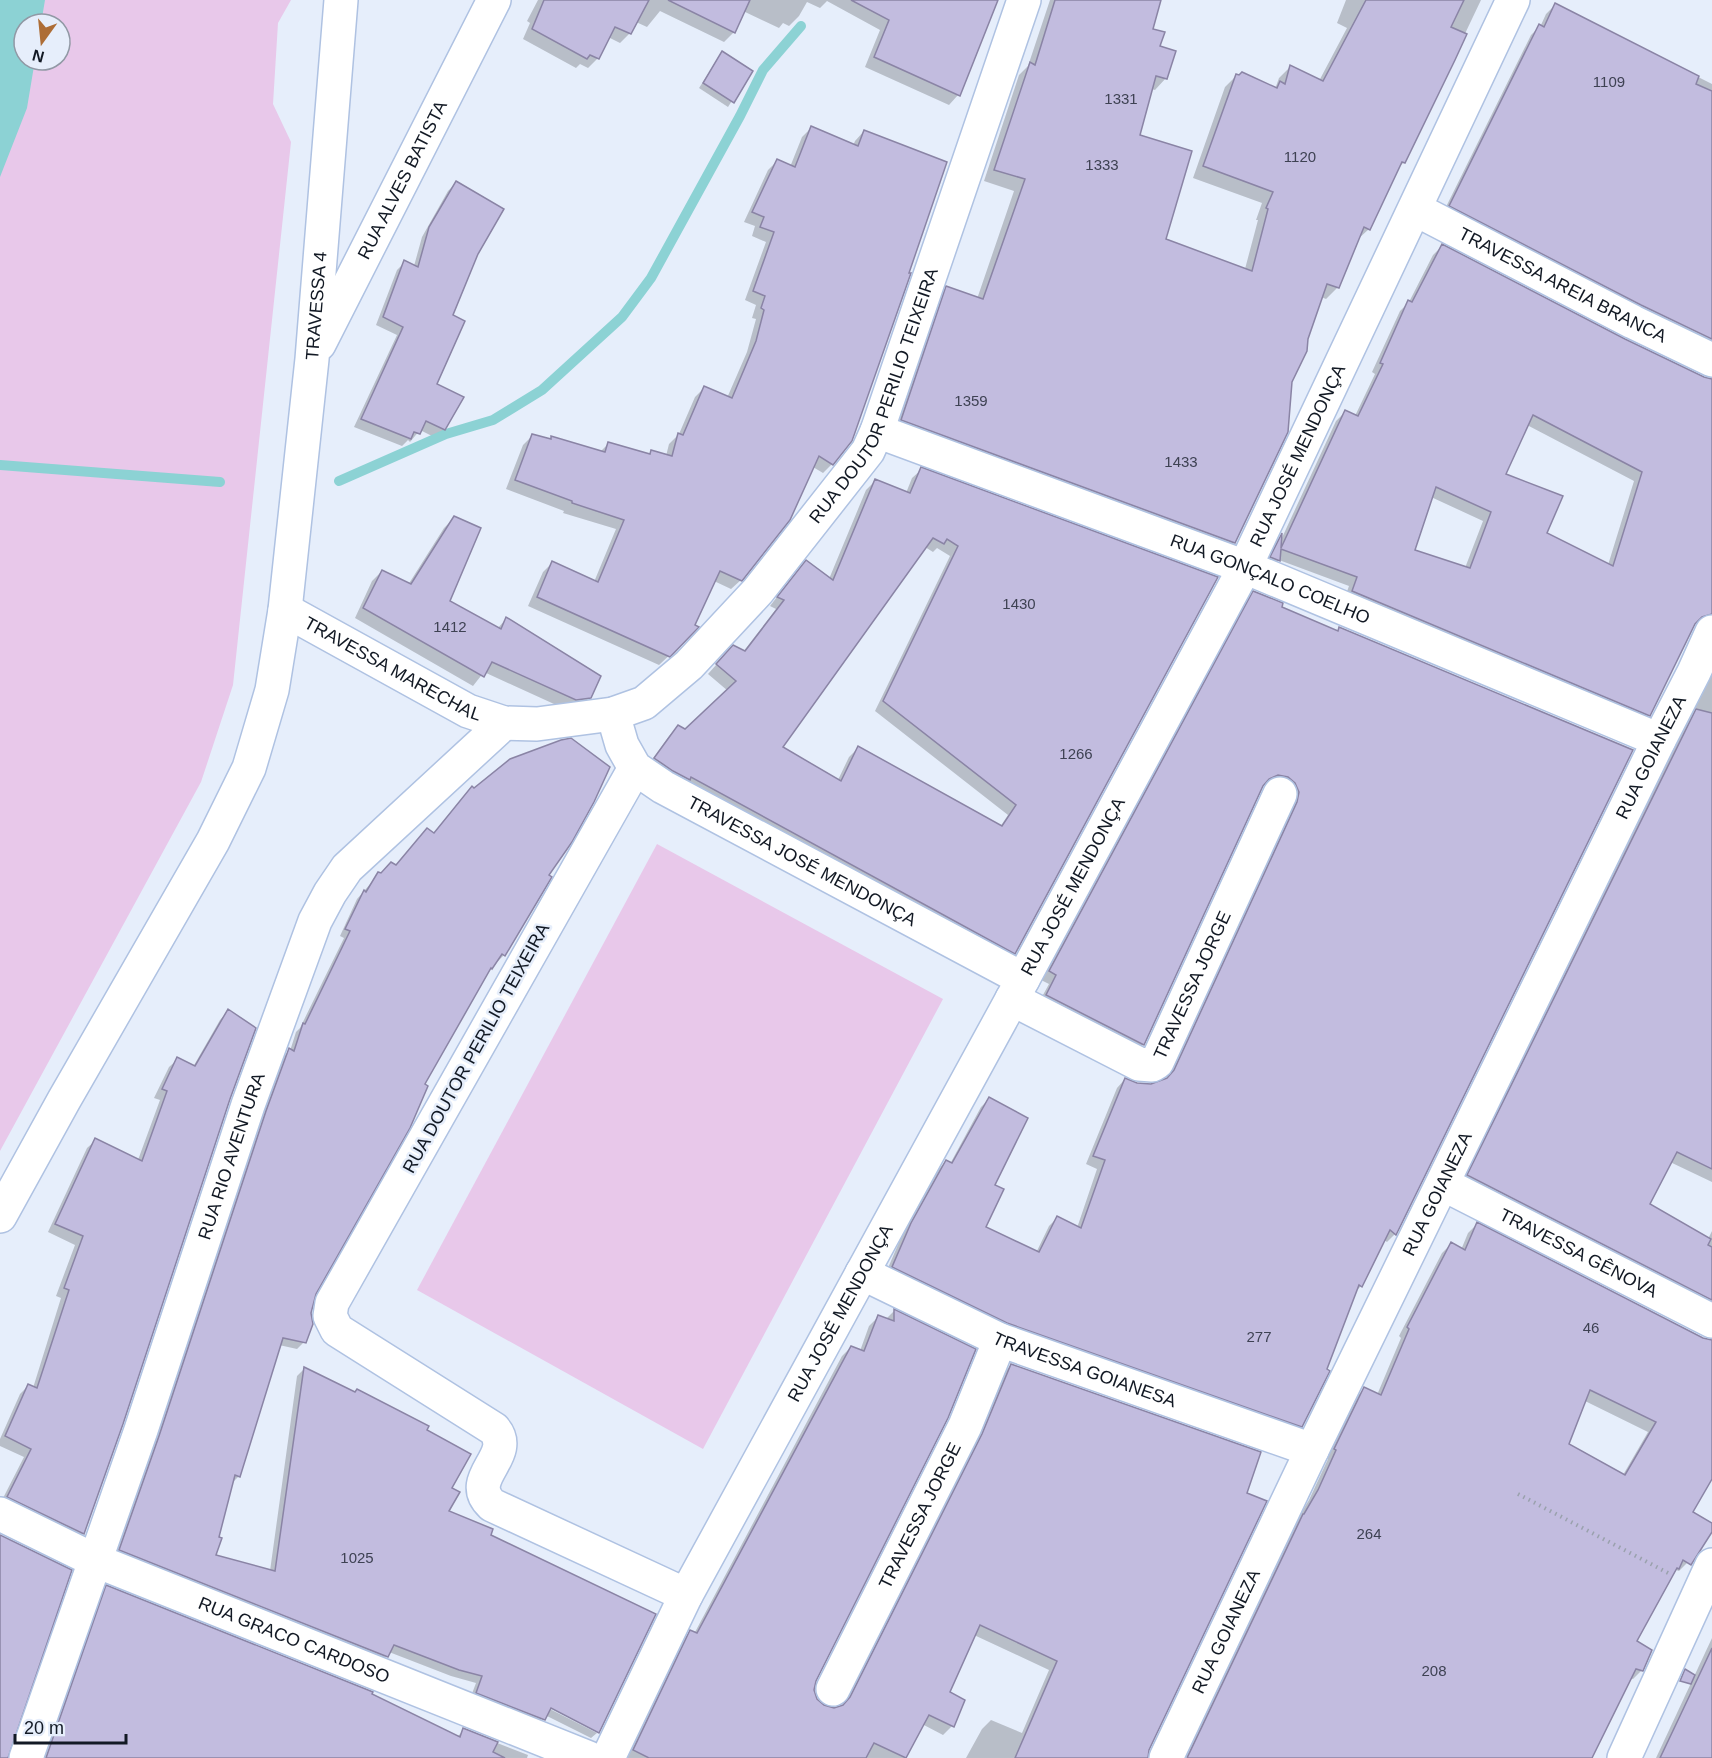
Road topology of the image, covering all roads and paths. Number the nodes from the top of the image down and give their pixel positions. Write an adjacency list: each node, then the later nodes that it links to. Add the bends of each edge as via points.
1 (341, 0): 6 (street, TRAVESSA 4)
2 (1024, 0): 8 (street, RUA DOUTOR PERILIO TEIXEIRA)
3 (1513, 0): 5 (street, RUA JOSÉ MENDONÇA)
4 (488, 2): 6 (street, RUA ALVES BATISTA)
5 (1415, 209): 7 (street, TRAVESSA AREIA BRANCA); 9 (street, RUA JOSÉ MENDONÇA)
6 (312, 359): 10 (street, TRAVESSA 4)
7 (1712, 360)
8 (877, 431): 9 (street, RUA GONÇALO COELHO); 13 (street, RUA DOUTOR PERILIO TEIXEIRA, via 868,452 758,591 697,657 644,703)
9 (1245, 567): 15 (street, RUA GONÇALO COELHO); 18 (street, RUA JOSÉ MENDONÇA)
10 (285, 610): 14 (street, TRAVESSA MARECHAL, via 468,711); 20 (street, via 273,690 249,768 213,841)
11 (1712, 632): 12 (street, RUA GOIANEZA)
12 (1703, 677): 15 (street, RUA GOIANEZA)
13 (613, 714): 14 (street, via 537,724); 16 (street)
14 (504, 723): 27 (street, RUA RIO AVENTURA, via 347,868 315,921 248,1105)
15 (1659, 741): 19 (street, RUA GOIANEZA)
16 (634, 768): 18 (street, TRAVESSA JOSÉ MENDONÇA); 29 (street, RUA DOUTOR PERILIO TEIXEIRA, via 332,1303 330,1316 338,1330 494,1429 501,1444 484,1479 483,1491 492,1505)
17 (1280, 794): 18 (street, TRAVESSA JORGE, via 1152,1065 1139,1064)
18 (1017, 989): 21 (street, RUA JOSÉ MENDONÇA)
19 (1443, 1184): 22 (street, TRAVESSA GÊNOVA); 24 (street, RUA GOIANEZA)
20 (0, 1216)
21 (862, 1273): 23 (street, TRAVESSA GOIANESA); 29 (street, RUA JOSÉ MENDONÇA)
22 (1712, 1321)
23 (1000, 1340): 24 (street, TRAVESSA GOIANESA); 30 (street, TRAVESSA JORGE, via 965,1426)
24 (1312, 1450): 34 (street, RUA GOIANEZA)
25 (1518, 1494): 28 (path)
26 (0, 1514): 27 (street, RUA GRACO CARDOSO)
27 (94, 1560): 31 (street, RUA GRACO CARDOSO, via 408,1684); 32 (street, RUA RIO AVENTURA)
28 (1706, 1578): 35 (street)
29 (686, 1595): 33 (street, RUA JOSÉ MENDONÇA)
30 (832, 1689)
31 (569, 1755)
32 (26, 1758)
33 (608, 1758)
34 (1166, 1758)
35 (1624, 1758)

